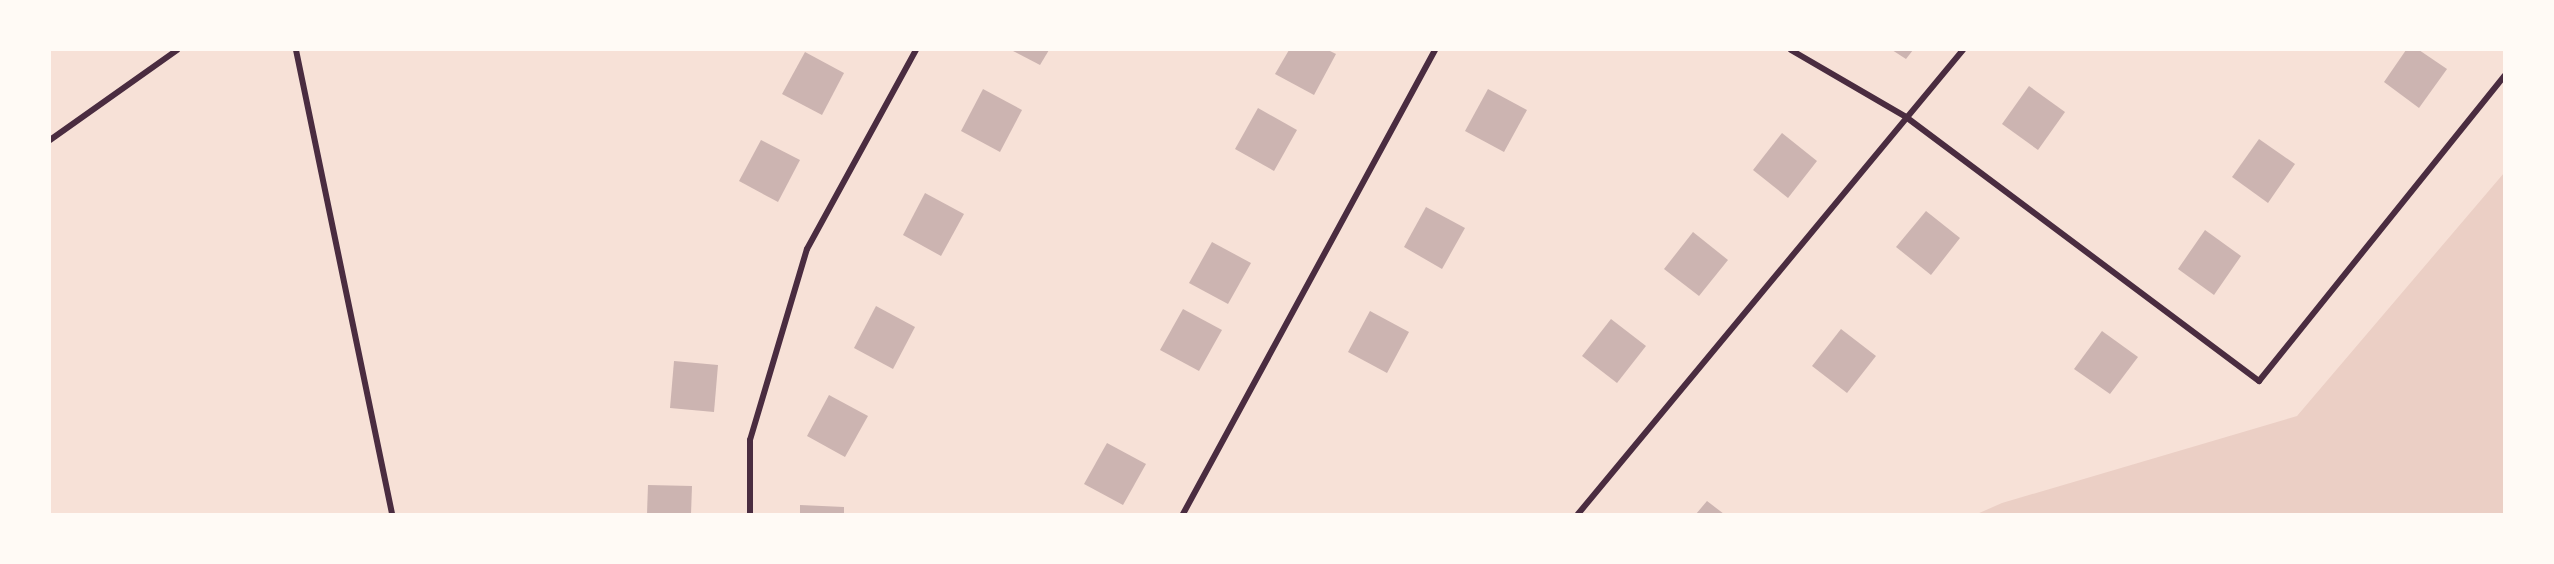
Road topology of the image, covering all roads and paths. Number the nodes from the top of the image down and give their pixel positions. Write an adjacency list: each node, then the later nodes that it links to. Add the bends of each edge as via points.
1 (177, 50): 9 (street)
2 (296, 50): 10 (street)
3 (916, 50): 11 (street, via 807,249 750,440)
4 (1435, 50): 12 (street)
5 (1791, 50): 8 (street)
6 (1963, 50): 8 (street)
7 (2505, 76): 8 (street, via 2259,381)
8 (1906, 117): 13 (street)
9 (50, 140)
10 (392, 514)
11 (750, 514)
12 (1183, 514)
13 (1578, 514)

